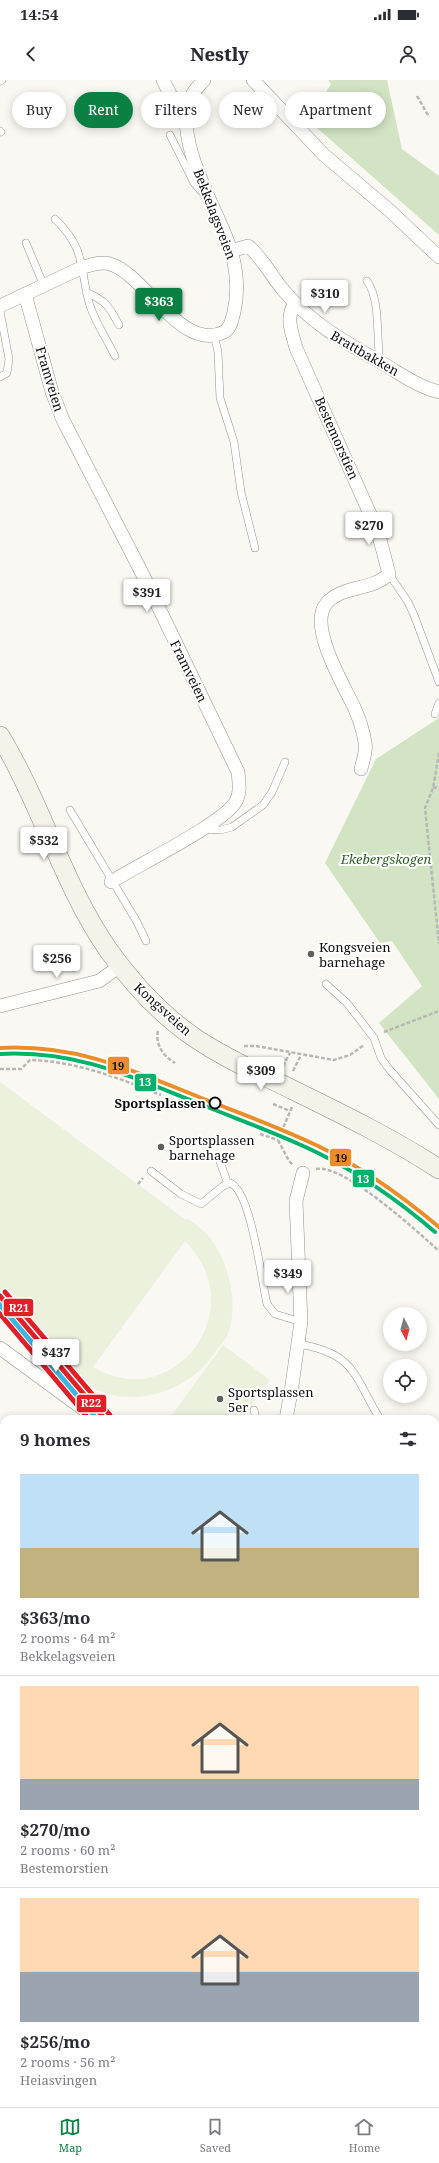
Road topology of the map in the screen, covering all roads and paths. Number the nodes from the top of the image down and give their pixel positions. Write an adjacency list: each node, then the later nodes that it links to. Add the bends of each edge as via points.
1 (163, 80): 4 (street)
2 (204, 80): 5 (street, Bekkelagsveien)
3 (253, 80): 14 (street, via 324,155)
4 (169, 92)
5 (195, 92)
6 (417, 96): 7 (path)
7 (428, 116)
8 (186, 128): 10 (street, Bekkelagsveien)
9 (170, 135): 10 (lane, via 194,183)
10 (209, 201): 13 (street, Bekkelagsveien, via 225,232)
11 (55, 219): 15 (lane, via 73,240)
12 (26, 243): 17 (lane)
13 (231, 251): 20 (street, Brattbakken, via 248,246 261,258); 24 (street, Bekkelagsveien, via 236,271 236,303 231,325 225,332)
14 (439, 257)
15 (83, 267): 17 (street); 18 (lane); 24 (street, via 97,263 120,268 186,329 205,335)
16 (367, 281): 26 (lane, via 375,299)
17 (44, 286): 19 (street)
18 (86, 292): 23 (lane, via 103,299); 25 (lane)
19 (26, 294): 21 (street); 41 (street, Framveien, via 52,392 63,420 145,579 238,772 240,794 236,803)
20 (295, 303): 26 (street, Brattbakken, via 321,327); 30 (street, Bestemorstien, via 290,310 289,320 296,348 378,532)
21 (0, 306)
22 (0, 312): 27 (lane, via 9,359 7,372)
23 (119, 325)
24 (214, 334): 29 (lane, via 218,352 220,398 234,442 241,492)
25 (114, 356)
26 (380, 362): 28 (street, Brattbakken, via 418,384)
27 (0, 378)
28 (439, 392)
29 (255, 548)
30 (388, 574): 31 (lane, Bestemorstien, via 408,602); 37 (street, via 380,580 333,598 322,612 321,624 328,652 338,678 355,707 362,728 366,749)
31 (439, 682)
32 (439, 703): 33 (lane)
33 (435, 714)
34 (0, 736): 45 (main road, Kongsveien, via 26,783 80,902 98,935)
35 (439, 753): 39 (path)
36 (285, 762): 41 (lane, via 272,792 263,805 232,827 221,830)
37 (361, 769)
38 (439, 787): 39 (path)
39 (432, 788): 44 (path, via 425,808)
40 (70, 810): 42 (lane)
41 (202, 829): 42 (street, Framveien)
42 (111, 882): 43 (lane)
43 (146, 941)
44 (439, 944)
45 (120, 966): 47 (street, via 99,981); 49 (main road, Kongsveien)
46 (326, 984): 50 (lane, via 347,1003)
47 (0, 1006)
48 (439, 1011): 50 (path, via 391,1028)
49 (164, 1013): 54 (path, via 158,1028 158,1044 165,1056); 66 (main road, Kongsveien, via 194,1037 226,1057 344,1115)
50 (374, 1038): 53 (path, via 342,1058 328,1060); 62 (lane, via 388,1069)
51 (237, 1046): 52 (path, via 256,1046)
52 (290, 1053): 53 (path); 55 (path)
53 (301, 1055): 57 (path)
54 (175, 1063)
55 (282, 1068)
56 (0, 1069): 58 (path, via 21,1069 30,1060 45,1060 100,1073)
57 (292, 1073)
58 (161, 1095)
59 (273, 1104): 61 (path)
60 (293, 1105): 61 (path)
61 (290, 1111): 64 (path)
62 (439, 1125)
63 (260, 1134): 64 (path)
64 (278, 1140): 68 (path, via 289,1161)
65 (219, 1159): 69 (lane)
66 (439, 1169)
67 (150, 1171): 69 (lane, via 181,1194 201,1204)
68 (302, 1173): 70 (path, via 322,1168 345,1176); 71 (street, via 296,1201)
69 (228, 1184): 71 (lane, via 233,1184 238,1189 247,1211 267,1304 275,1314)
70 (439, 1251)
71 (300, 1322): 72 (street)
72 (299, 1344): 77 (street); 78 (lane, via 323,1348 344,1360)
73 (0, 1348): 75 (street)
74 (254, 1410): 76 (lane)
75 (92, 1415)
76 (255, 1415)
77 (287, 1415)
78 (378, 1415)

